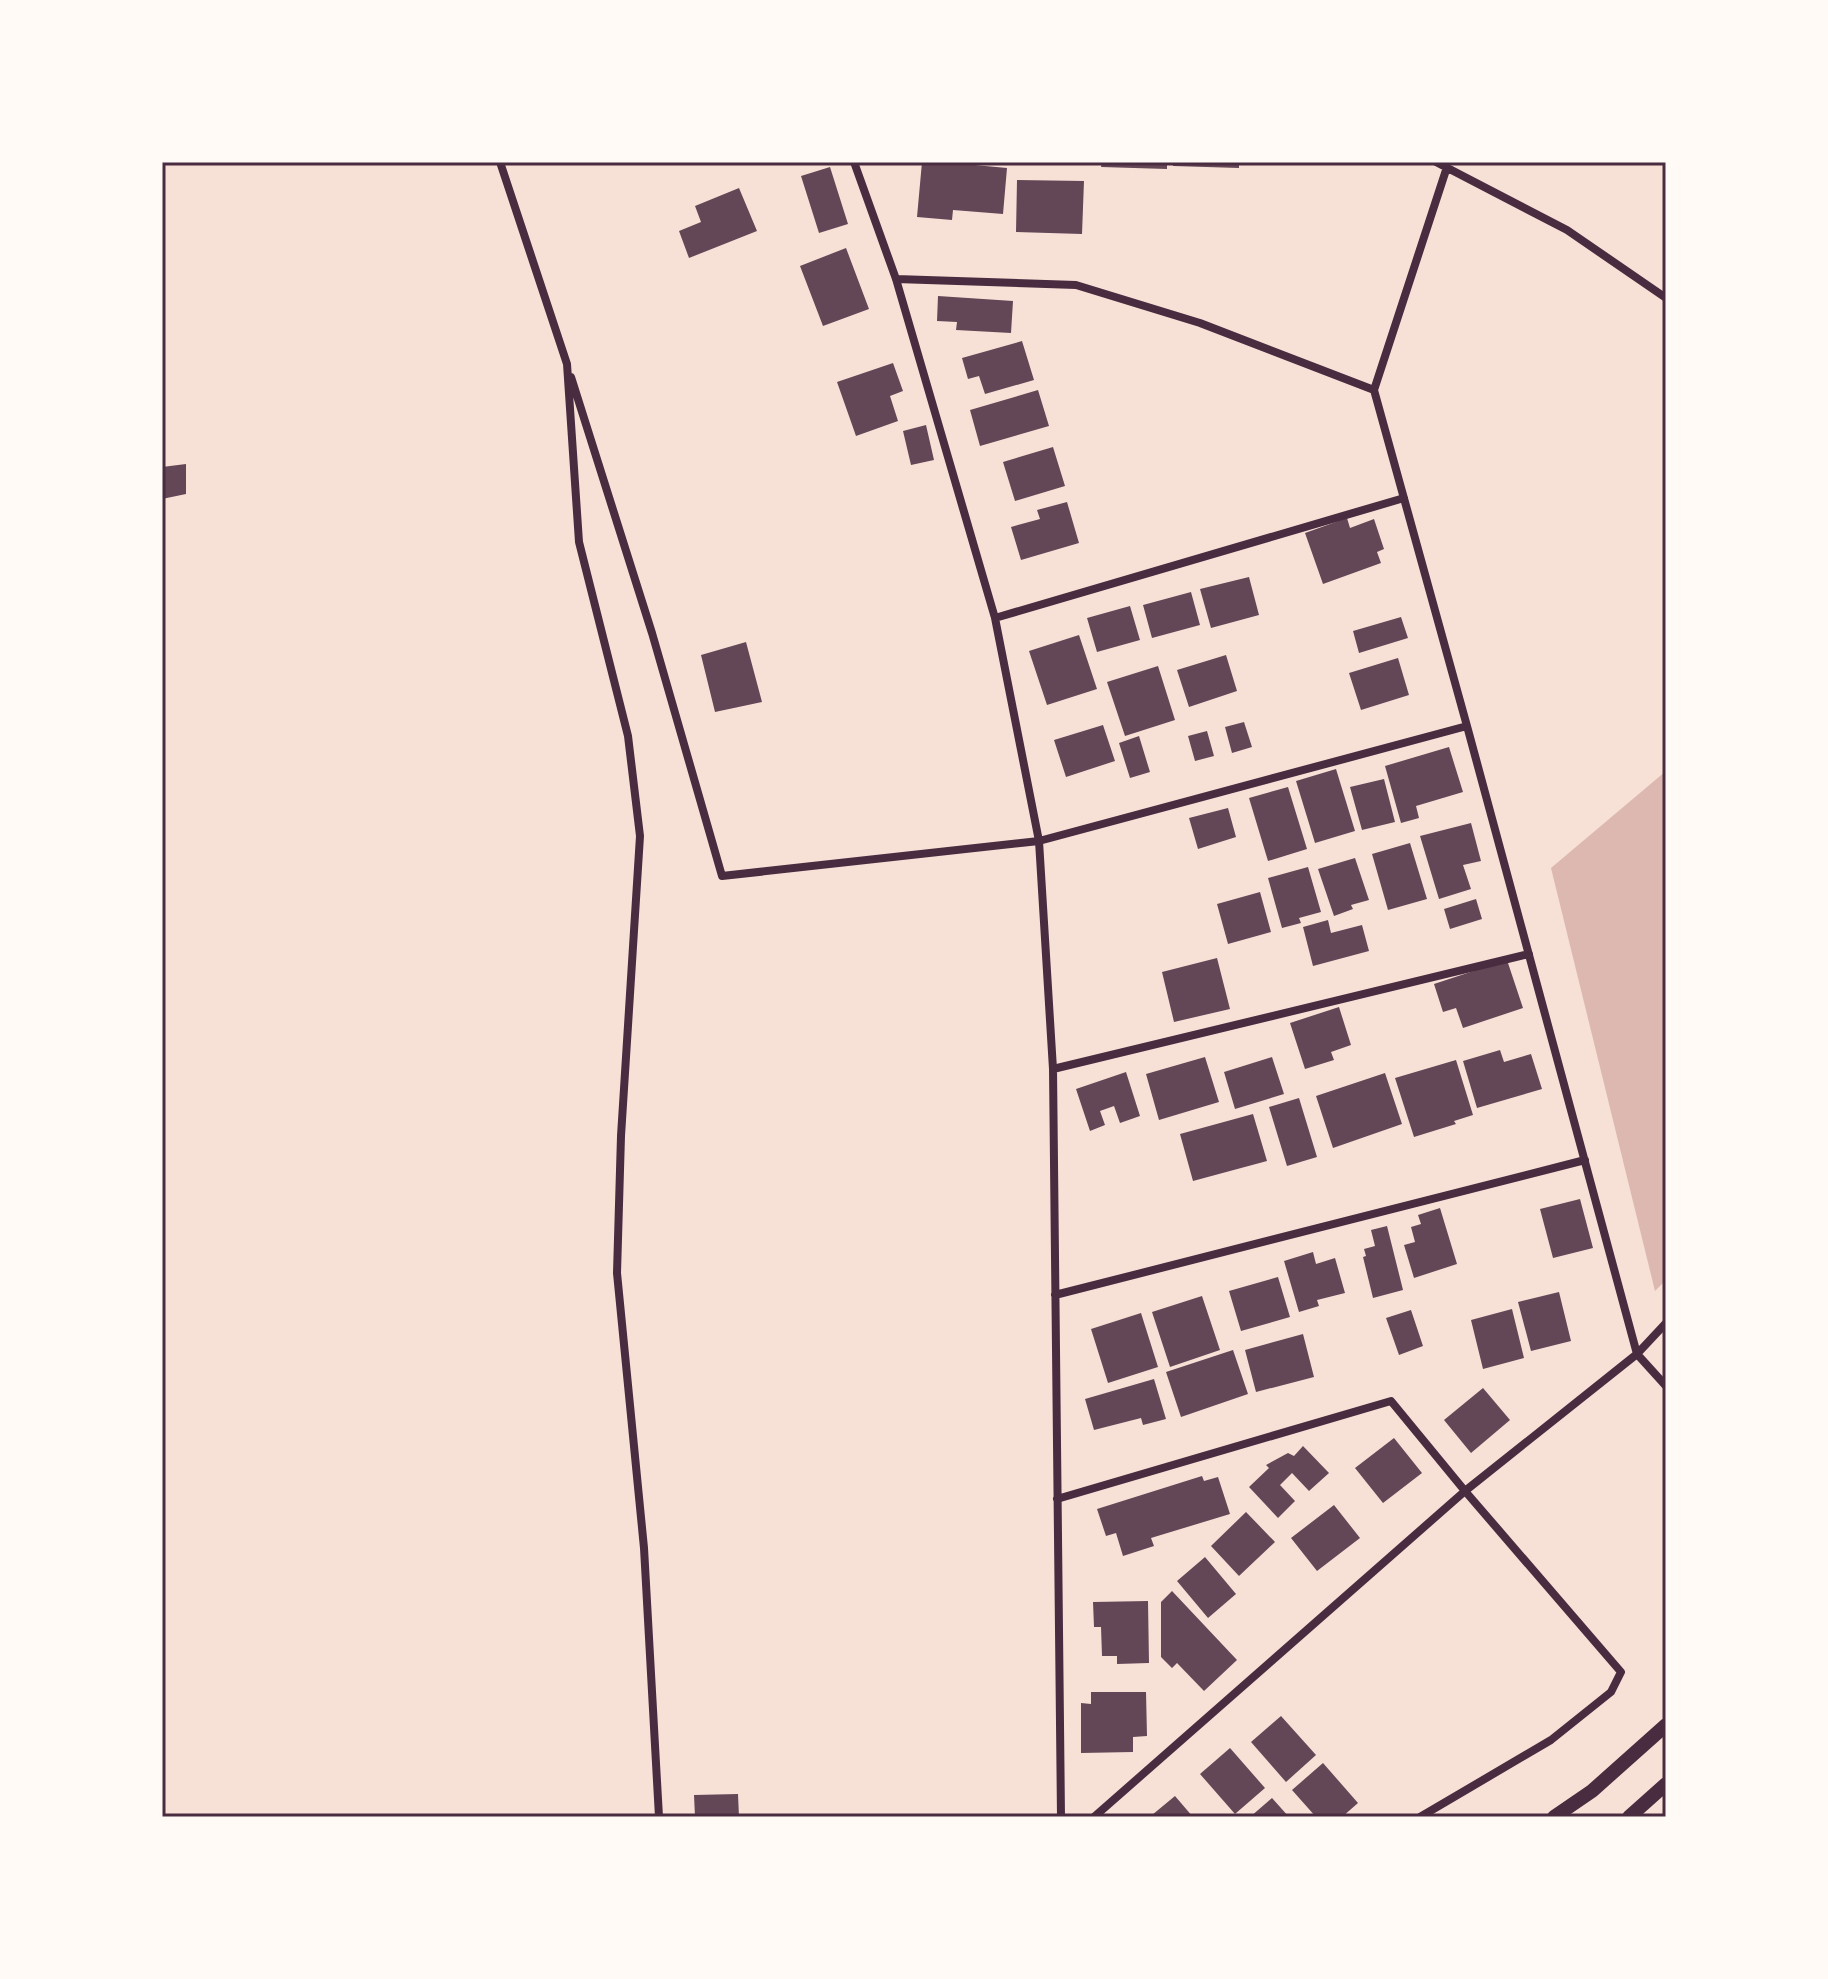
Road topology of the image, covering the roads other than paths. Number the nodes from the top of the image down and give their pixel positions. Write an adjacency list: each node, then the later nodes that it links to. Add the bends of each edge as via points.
1 (500, 162): 7 (street)
2 (854, 162): 5 (street)
3 (1436, 162): 4 (street)
4 (1447, 167): 6 (street, via 1567,230); 8 (street)
5 (896, 279): 8 (street, via 1076,285 1200,323); 10 (street)
6 (1666, 298)
7 (567, 364): 12 (street, via 722,876); 24 (street, via 579,542 628,736 640,836 617,1273 644,1548)
8 (1374, 390): 9 (street)
9 (1404, 498): 10 (street); 11 (street)
10 (995, 618): 12 (street)
11 (1467, 726): 12 (street); 13 (street)
12 (1039, 841): 14 (street)
13 (1529, 954): 14 (street); 15 (street)
14 (1053, 1069): 16 (street)
15 (1585, 1160): 16 (street); 18 (street)
16 (1055, 1295): 21 (street)
17 (1666, 1323): 18 (street)
18 (1637, 1354): 19 (street); 20 (street)
19 (1666, 1386)
20 (1465, 1491): 21 (street, via 1391,1401); 26 (street); 27 (street, via 1621,1672 1611,1692 1551,1740)
21 (1057, 1499): 25 (street)
22 (1666, 1725): 28 (street, via 1592,1791)
23 (1666, 1784): 29 (street)
24 (659, 1817)
25 (1061, 1817)
26 (1094, 1817)
27 (1420, 1817)
28 (1554, 1817)
29 (1629, 1817)

